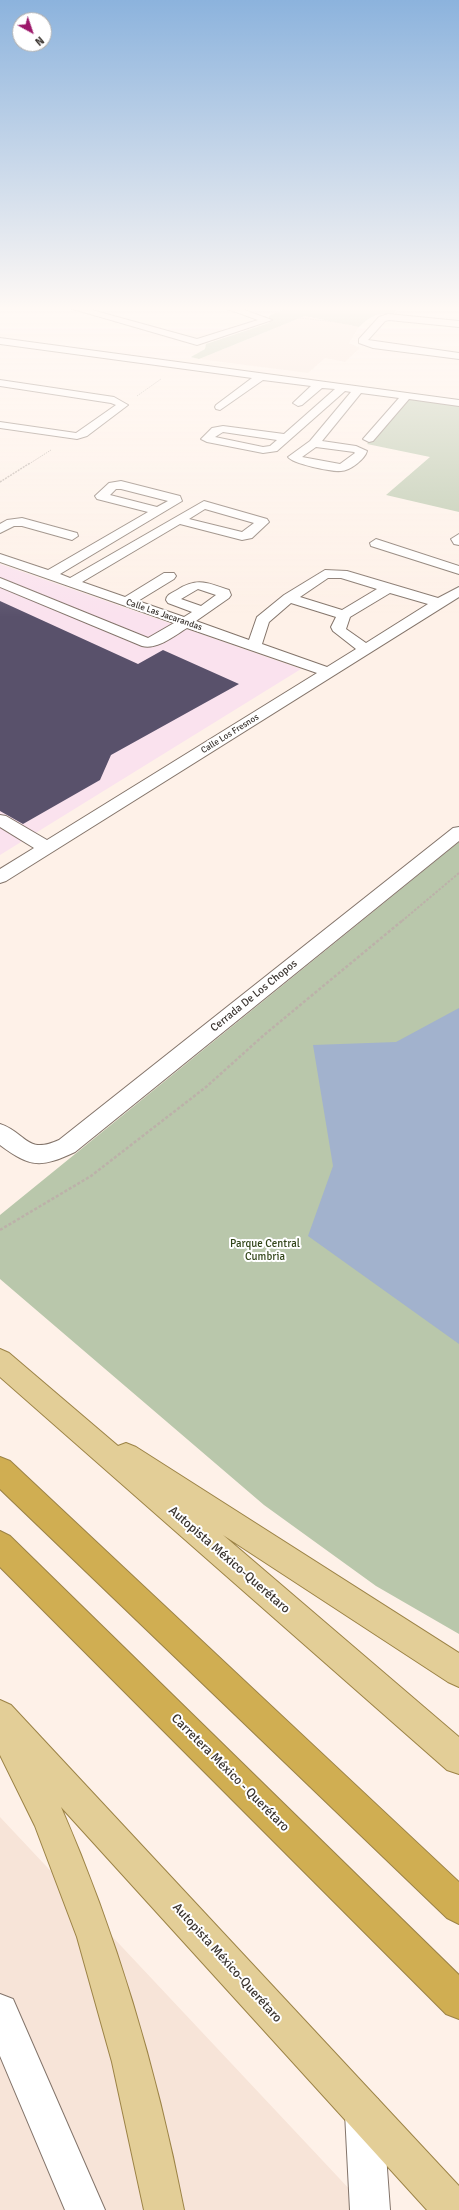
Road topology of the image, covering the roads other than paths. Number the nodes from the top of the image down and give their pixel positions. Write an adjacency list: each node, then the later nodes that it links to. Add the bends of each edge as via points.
1 (117, 410): 5 (street, via 83,434 69,436)
2 (318, 410): 6 (street)
3 (341, 410): 8 (street)
4 (394, 410): 7 (street)
5 (0, 425)
6 (287, 438): 6 (street, via 268,450 207,439 216,430 223,429)
7 (369, 439)
8 (314, 443): 8 (street, via 294,459 341,468 361,453 361,450)
9 (158, 511): 9 (street, via 103,497 100,496 113,486 121,485 176,499); 19 (street)
10 (178, 520): 10 (street, via 242,536 263,522 204,505); 22 (street)
11 (0, 529): 12 (street, via 11,523 22,522)
12 (72, 536)
13 (459, 538): 14 (street)
14 (459, 541)
15 (376, 543): 18 (street)
16 (0, 558): 17 (street, Calle Las Jacarandas)
17 (27, 567): 19 (street, Calle Las Jacarandas); 21 (street)
18 (459, 570)
19 (50, 575): 22 (street, Calle Las Jacarandas)
20 (169, 576): 26 (street)
21 (0, 582): 30 (street, via 142,642 152,642)
22 (71, 582): 26 (street, Calle Las Jacarandas)
23 (388, 588): 25 (street, via 342,574 325,574); 27 (street); 29 (street)
24 (459, 591): 27 (street, Calle Los Fresnos)
25 (289, 598): 29 (street); 31 (street, via 262,620)
26 (127, 602): 30 (street, Calle Las Jacarandas)
27 (439, 603): 32 (street, Calle Los Fresnos)
28 (203, 611): 30 (street)
29 (344, 615): 32 (street, via 338,627 340,631)
30 (186, 623): 31 (street, Calle Las Jacarandas)
31 (254, 647): 33 (street, Calle Las Jacarandas)
32 (365, 649): 33 (street, Calle Los Fresnos)
33 (328, 672): 36 (street, Calle Los Fresnos)
34 (2, 824): 36 (street)
35 (459, 832): 38 (street, Cerrada De Los Chopos, via 67,1146 47,1155 27,1153)
36 (47, 848): 37 (street, Calle Los Fresnos)
37 (0, 877)
38 (0, 1133)
39 (0, 1362): 40 (main road, Autopista México-Querétaro)
40 (57, 1411): 43 (main road); 46 (main road, Autopista México-Querétaro)
41 (0, 1470): 47 (highway)
42 (0, 1546): 48 (highway, Carretera México - Querétaro)
43 (459, 1671)
44 (0, 1716): 50 (main road, Autopista México-Querétaro)
45 (0, 1722): 52 (main road, via 43,1804 95,1936 142,2107)
46 (459, 1758)
47 (459, 1906)
48 (459, 2001)
49 (0, 2012): 51 (street)
50 (364, 2113): 53 (street); 54 (main road, Autopista México-Querétaro)
51 (85, 2210)
52 (164, 2210)
53 (370, 2210)
54 (454, 2210)

